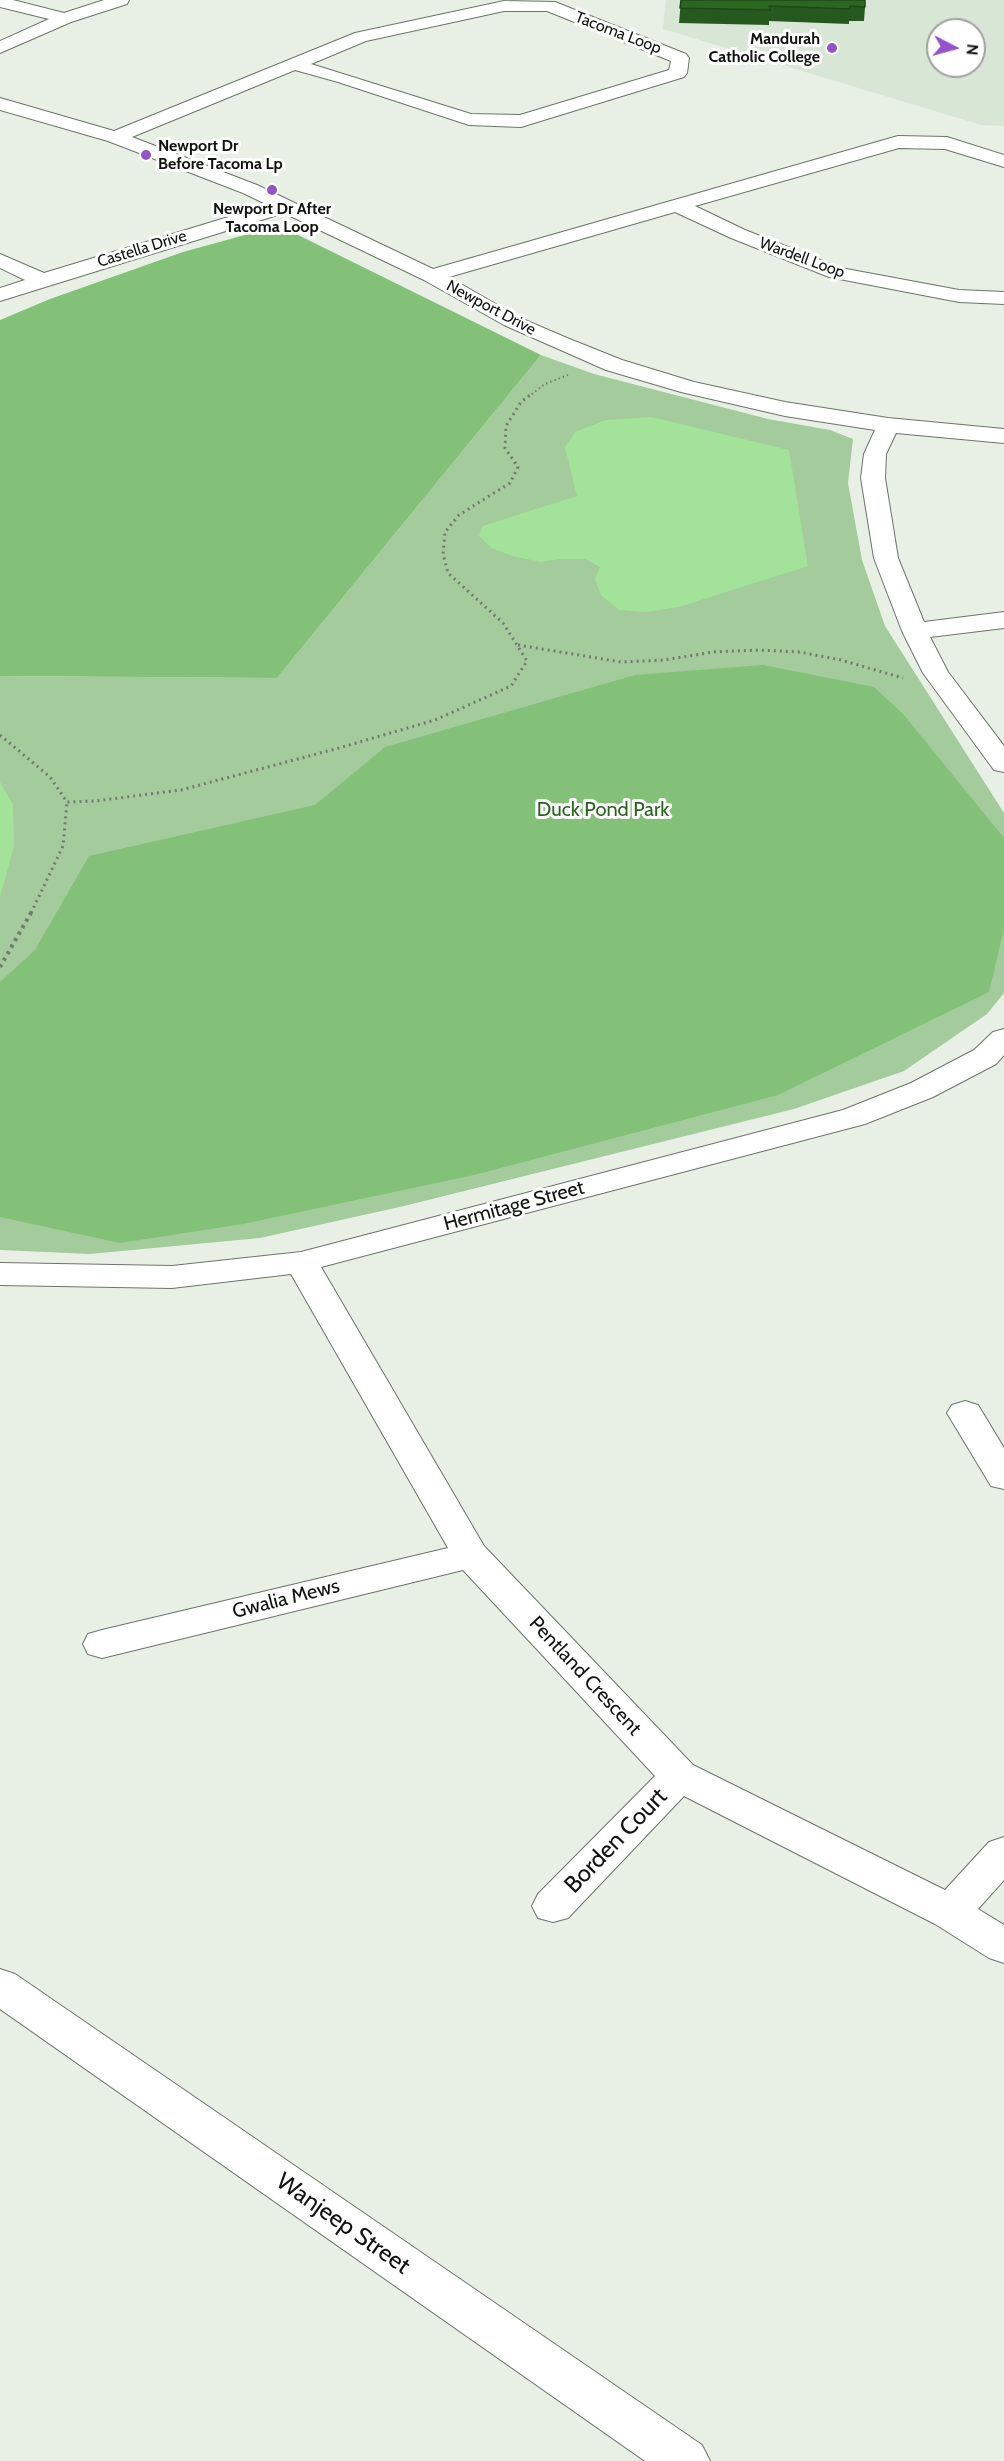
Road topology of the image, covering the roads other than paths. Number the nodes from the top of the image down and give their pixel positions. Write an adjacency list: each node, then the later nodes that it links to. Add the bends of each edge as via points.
1 (121, 0): 3 (street)
2 (0, 2): 3 (street)
3 (65, 18): 4 (street)
4 (0, 48)
5 (295, 65): 5 (street, Tacoma Loop, via 469,119 521,121 678,73 680,58 549,6 504,6 361,37); 7 (street, Tacoma Loop)
6 (0, 104): 7 (street, Newport Drive)
7 (115, 137): 9 (street, Newport Drive, via 216,174)
8 (1004, 161): 10 (street, via 947,143 898,142)
9 (286, 206): 12 (street, Newport Drive); 13 (street, Castella Drive)
10 (678, 206): 12 (street); 15 (street, Wardell Loop, via 836,273 959,296)
11 (0, 260): 13 (street)
12 (431, 276): 16 (street, Newport Drive, via 559,344 614,365 754,403)
13 (42, 280): 14 (street, Castella Drive)
14 (0, 295)
15 (1004, 298)
16 (888, 425): 17 (street, Newport Drive); 19 (street, via 875,454 876,502 886,558)
17 (1004, 436)
18 (1004, 620): 19 (street)
19 (915, 632): 20 (street, via 936,673)
20 (1004, 765)
21 (1004, 1038): 22 (street, Hermitage Street, via 985,1057 922,1090 854,1118)
22 (301, 1262): 23 (street, Hermitage Street, via 172,1277); 26 (street, Pentland Crescent)
23 (0, 1274)
24 (965, 1413): 25 (street)
25 (1004, 1478)
26 (471, 1555): 27 (street, Gwalia Mews); 28 (street, Pentland Crescent)
27 (102, 1644)
28 (679, 1776): 30 (street, Borden Court); 31 (street, Pentland Crescent)
29 (1004, 1853): 31 (street)
30 (554, 1906)
31 (950, 1912): 32 (street, Pentland Crescent)
32 (1004, 1946)
33 (0, 1986): 34 (street, Wanjeep Street)
34 (685, 2461)

